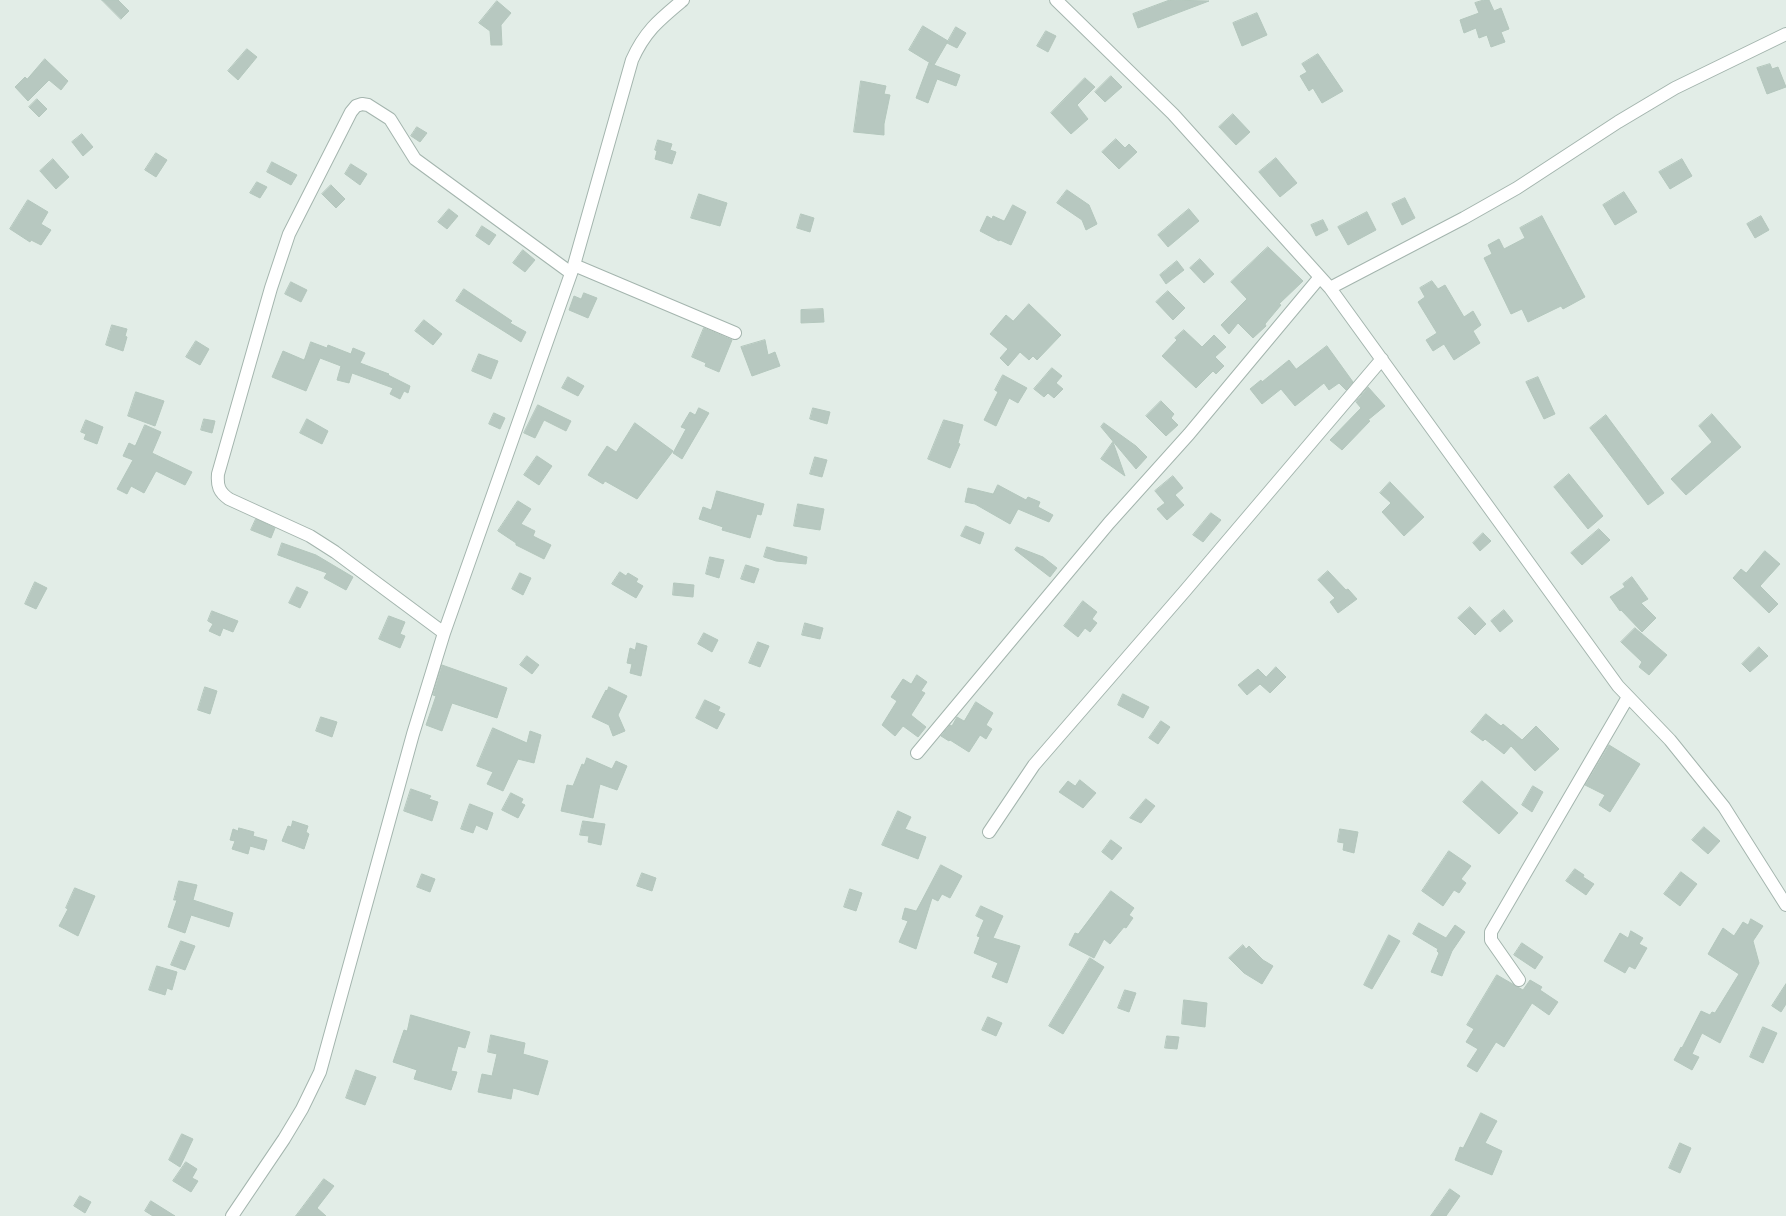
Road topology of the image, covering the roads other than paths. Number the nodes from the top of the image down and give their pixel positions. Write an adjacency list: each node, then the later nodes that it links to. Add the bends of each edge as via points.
1 (683, 0): 4 (street, via 654,25 640,43 632,60)
2 (1056, 0): 5 (street, via 1173,114)
3 (1786, 34): 6 (street, via 1675,88 1511,191)
4 (573, 269): 7 (street); 9 (street); 9 (street, via 416,159 390,119 362,104 351,112 289,234 218,474 219,490 229,499 310,536)
5 (1320, 277): 6 (street); 11 (street, via 1189,434 1109,523)
6 (1330, 288): 8 (street)
7 (735, 334)
8 (1382, 359): 10 (street); 12 (street, via 1034,765)
9 (444, 633): 15 (street, via 413,734 320,1072 284,1139)
10 (1628, 697): 13 (street, via 1670,740 1724,806); 14 (street, via 1491,932 1491,940)
11 (917, 753)
12 (989, 832)
13 (1786, 905)
14 (1519, 980)
15 (232, 1216)

